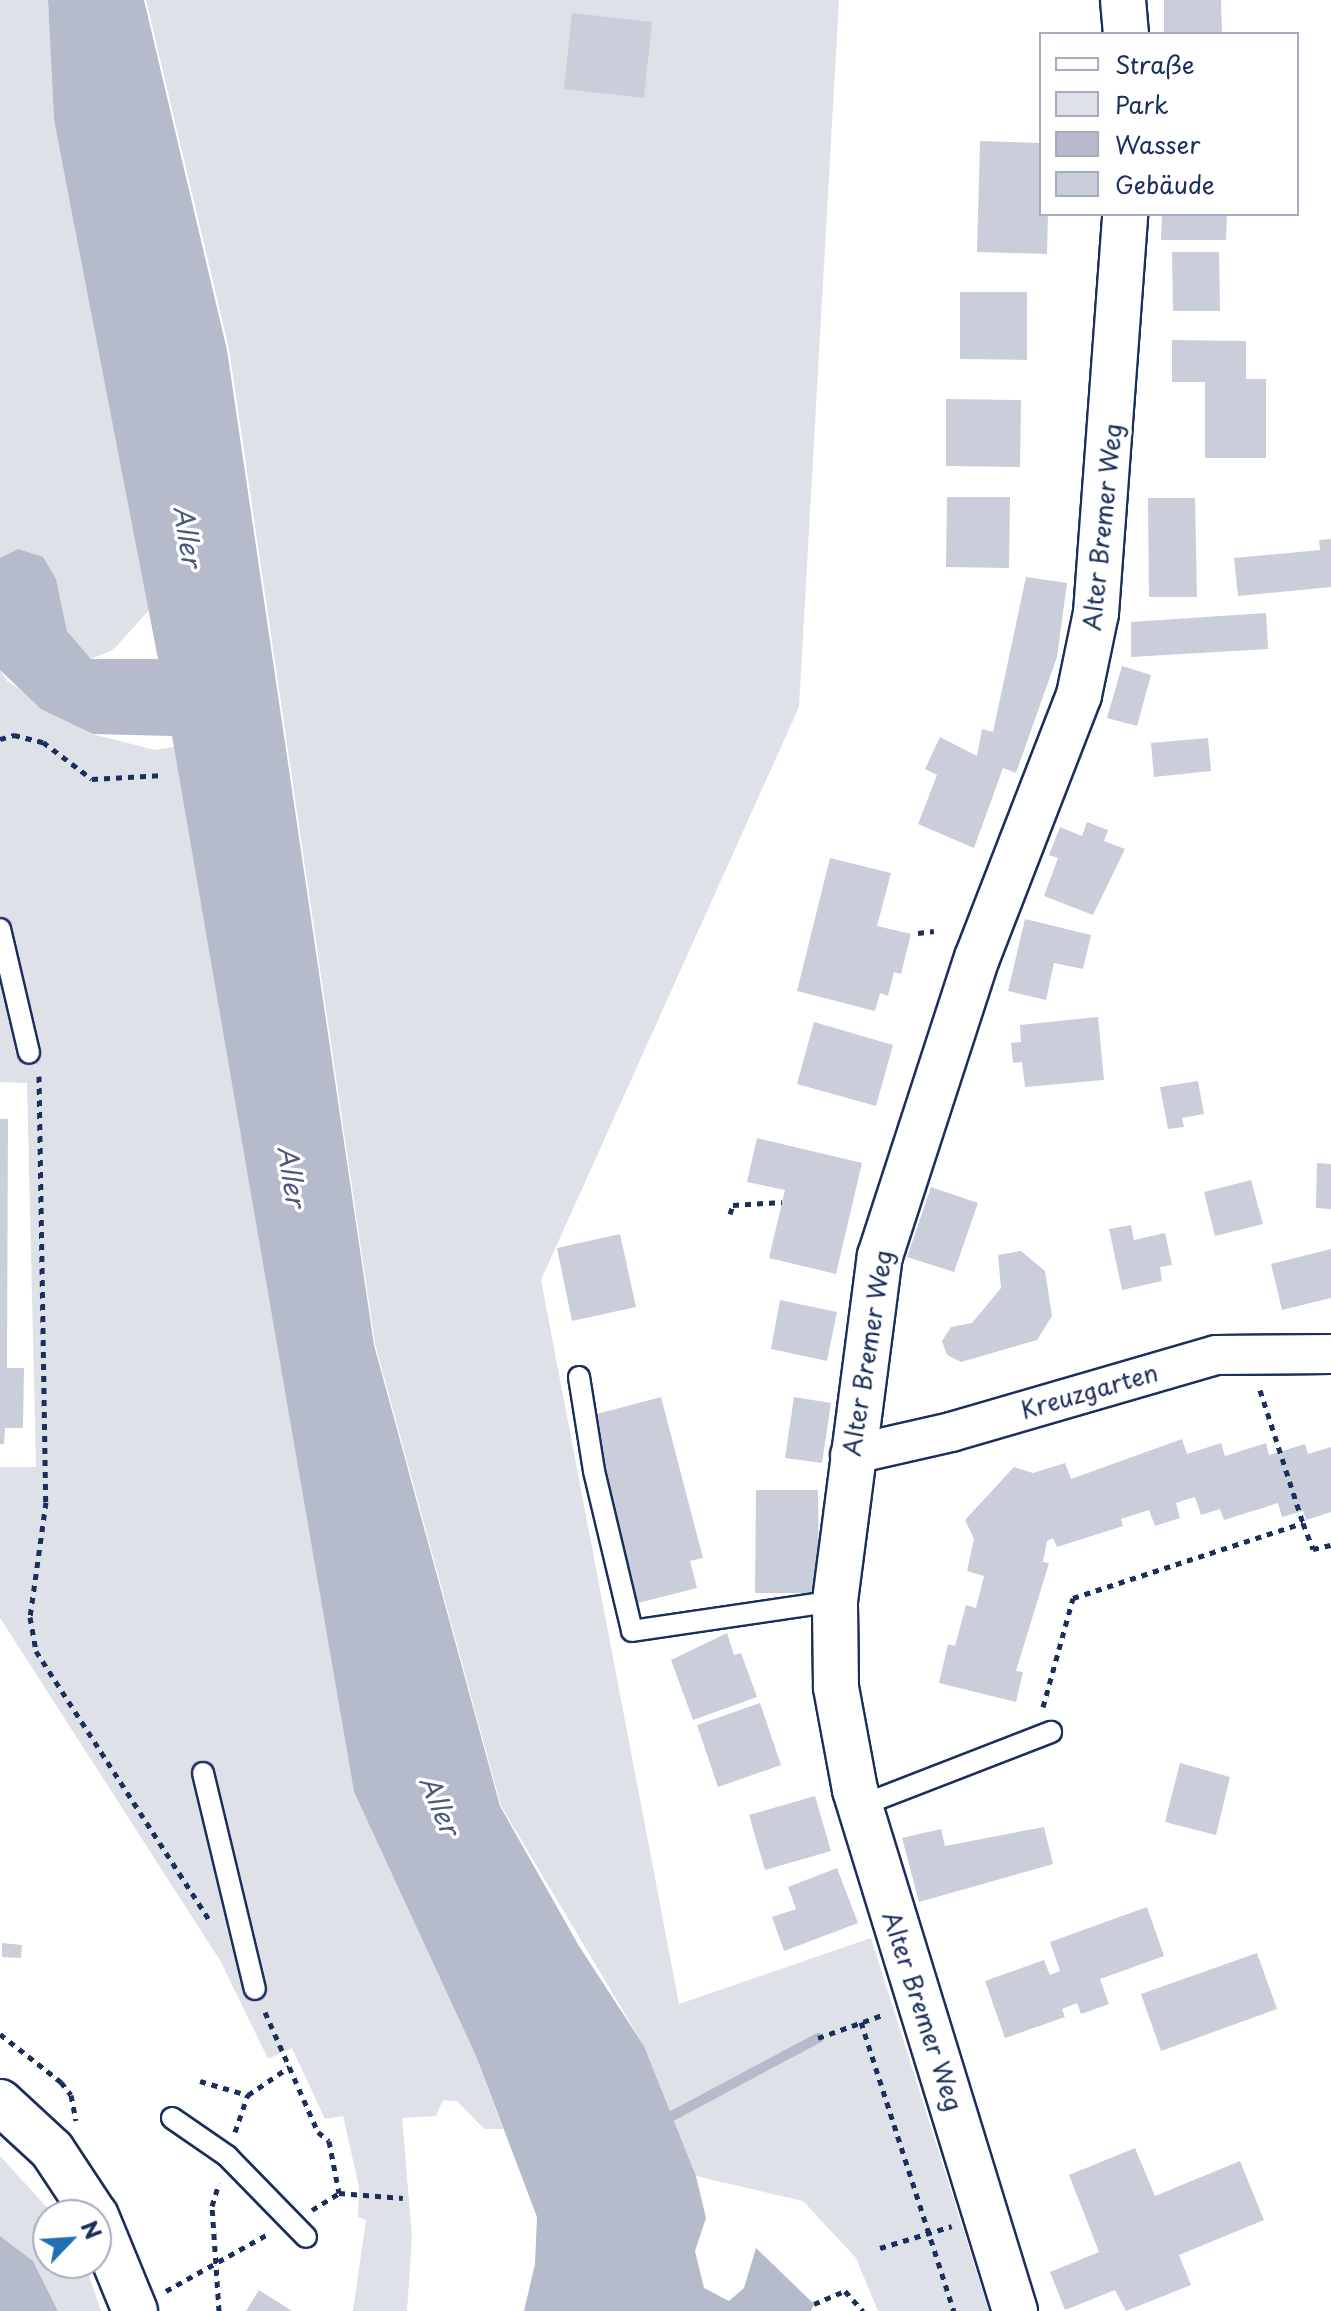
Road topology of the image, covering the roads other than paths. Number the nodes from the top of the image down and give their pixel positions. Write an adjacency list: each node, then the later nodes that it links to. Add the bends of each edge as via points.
1 (1123, 0): 2 (street)
2 (1126, 32)
3 (1125, 216): 8 (street, Alter Bremer Weg, via 1096,613 1079,695 977,958 880,1256)
4 (0, 929): 5 (lane)
5 (29, 1053)
6 (1331, 1354): 8 (street, Kreuzgarten, via 1216,1355 951,1432)
7 (579, 1377): 9 (lane, via 594,1471 632,1631)
8 (850, 1455): 9 (street, Alter Bremer Weg)
9 (835, 1601): 12 (street, Alter Bremer Weg, via 836,1687)
10 (1043, 1735): 12 (lane)
11 (203, 1773): 13 (lane)
12 (860, 1806): 20 (street, Alter Bremer Weg)
13 (255, 1989)
14 (0, 2102): 16 (street, via 52,2150)
15 (172, 2118): 17 (lane, via 227,2156)
16 (85, 2199)
17 (298, 2230)
18 (112, 2244): 19 (street)
19 (146, 2304)
20 (1015, 2311)

